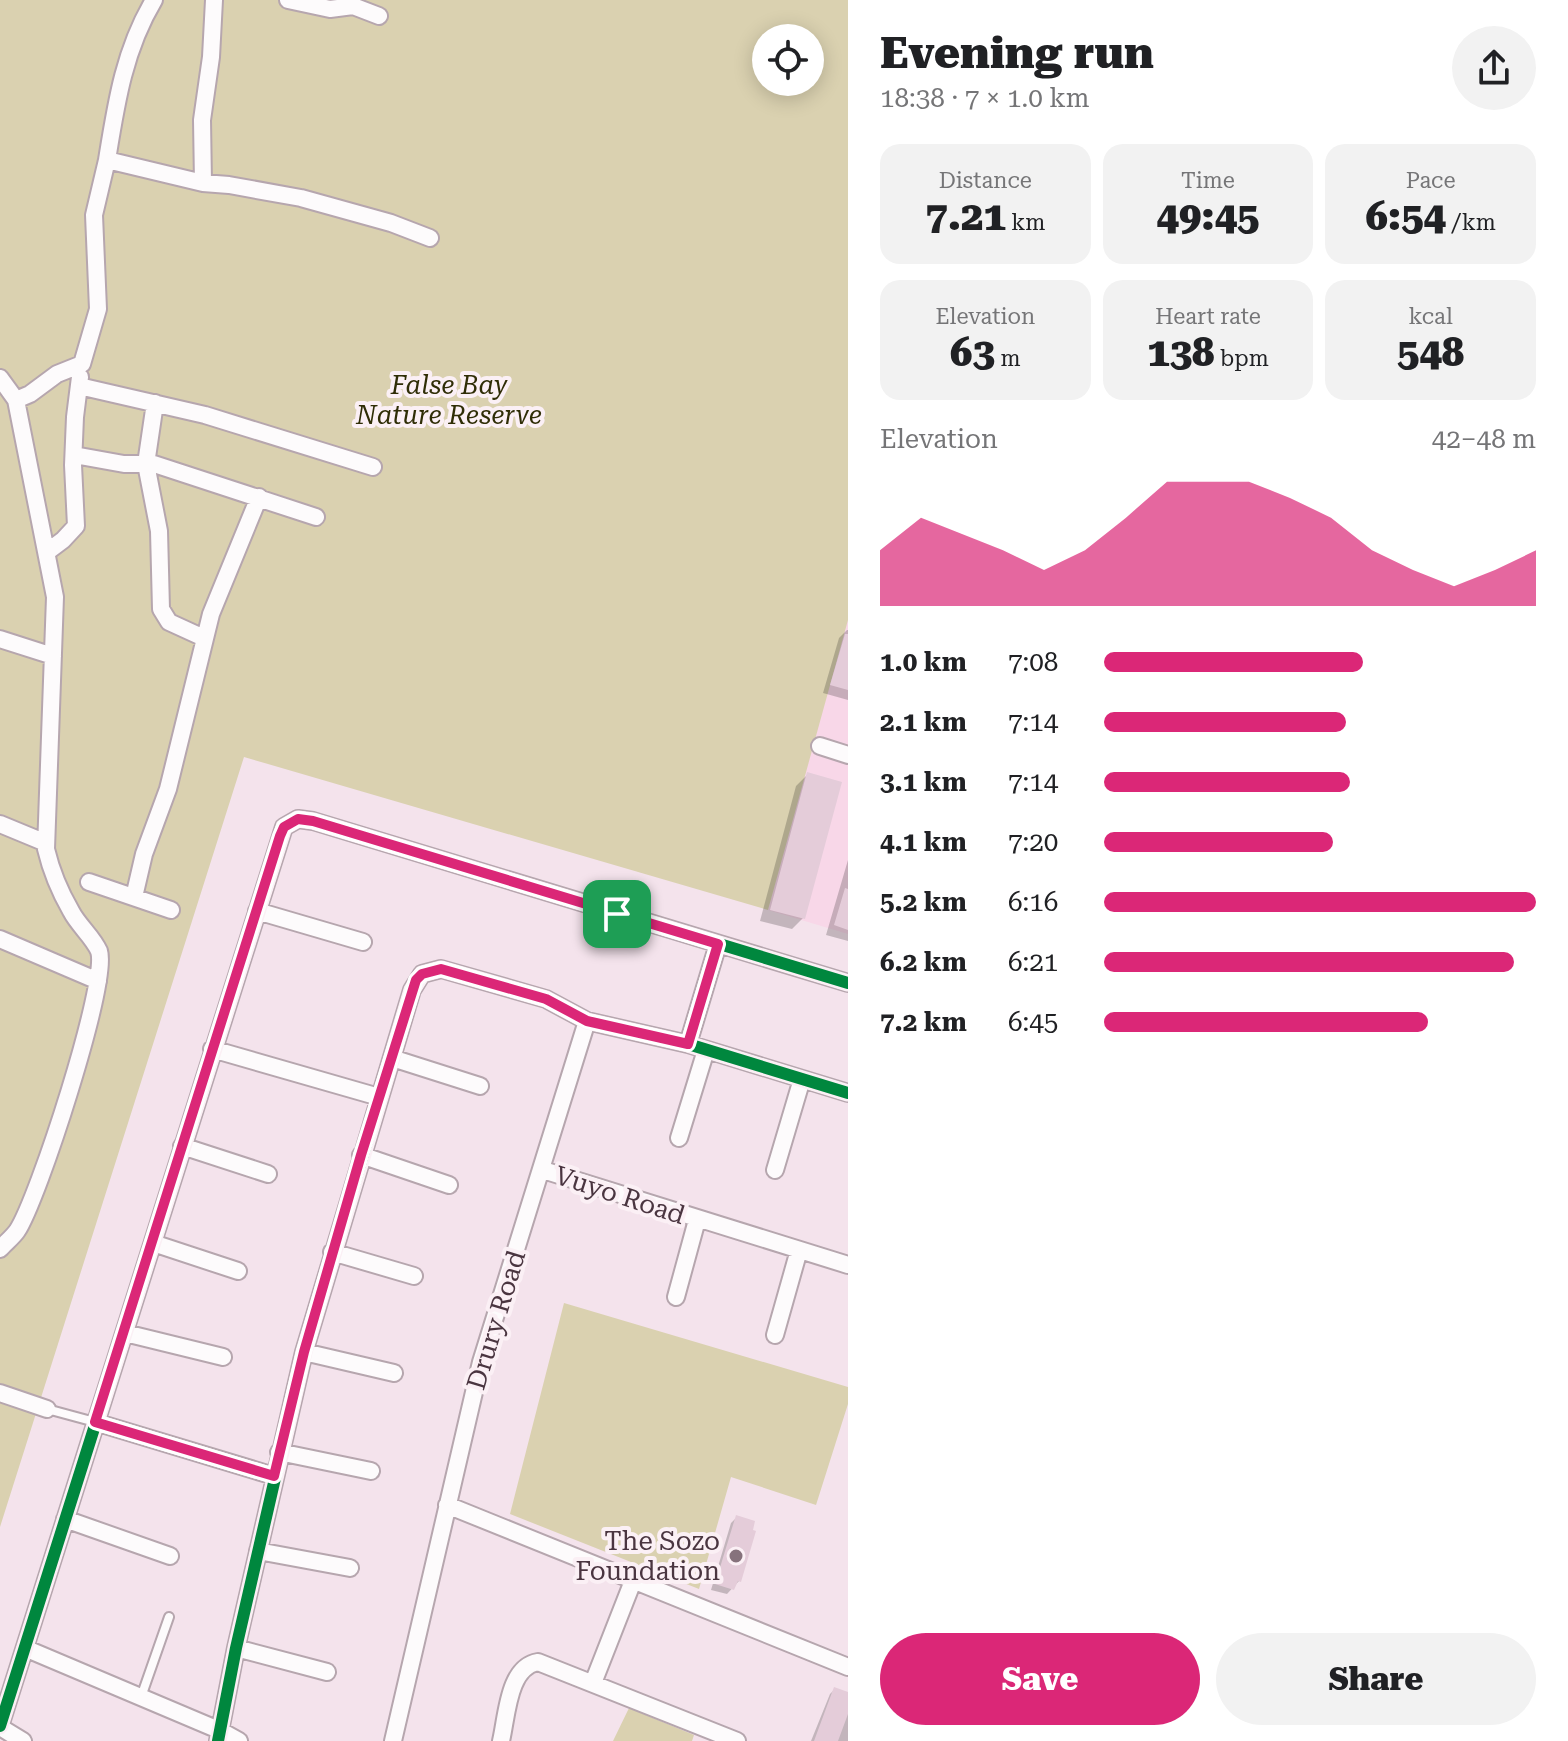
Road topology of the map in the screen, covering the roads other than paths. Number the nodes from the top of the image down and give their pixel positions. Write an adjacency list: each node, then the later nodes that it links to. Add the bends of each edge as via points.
1 (154, 0): 5 (street, via 126,60)
2 (214, 0): 6 (street, via 202,120)
3 (288, 0): 4 (street, via 330,9 353,6)
4 (379, 16)
5 (107, 160): 6 (street); 8 (street, via 94,215 98,309)
6 (203, 183): 7 (street, via 301,198)
7 (430, 238)
8 (82, 364): 10 (street); 11 (street)
9 (0, 378): 11 (street)
10 (79, 386): 12 (street); 13 (street)
11 (16, 400): 18 (street)
12 (155, 403): 14 (street); 15 (street)
13 (74, 455): 14 (street); 18 (street, via 76,526)
14 (146, 464): 16 (street); 19 (street, via 159,531 161,609 169,622)
15 (373, 467)
16 (259, 497): 17 (street); 19 (street)
17 (316, 517)
18 (47, 552): 21 (street, via 55,597)
19 (204, 638): 27 (street, via 168,789)
20 (0, 639): 21 (street)
21 (53, 656): 25 (street)
22 (820, 746): 23 (street)
23 (848, 755)
24 (0, 824): 25 (street)
25 (46, 843): 33 (street, via 51,869 71,912 99,951)
26 (89, 882): 27 (street)
27 (134, 897): 28 (street)
28 (171, 910)
29 (257, 911): 31 (street); 32 (street, via 284,827 306,819); 37 (street)
30 (0, 939): 33 (street)
31 (363, 942)
32 (718, 944): 34 (street); 36 (street)
33 (98, 981): 53 (street, via 48,1162 17,1231)
34 (848, 983)
35 (587, 1021): 36 (street); 39 (street, via 546,999 431,970 412,990); 47 (street, Drury Road)
36 (688, 1044): 38 (street)
37 (212, 1049): 43 (street); 45 (street)
38 (706, 1050): 40 (street); 44 (street)
39 (392, 1058): 41 (street); 43 (street)
40 (802, 1079): 42 (street); 48 (street)
41 (480, 1086)
42 (848, 1093)
43 (379, 1097): 46 (street)
44 (679, 1138)
45 (182, 1146): 49 (street); 52 (street)
46 (361, 1155): 50 (street); 55 (street)
47 (543, 1170): 51 (street, Vuyo Road); 71 (street, Drury Road, via 481,1362)
48 (775, 1170)
49 (268, 1174)
50 (449, 1185)
51 (697, 1220): 54 (street, Vuyo Road); 59 (street, Vuyo Road)
52 (153, 1243): 57 (street); 60 (street)
53 (0, 1249)
54 (799, 1250): 56 (street, Vuyo Road); 61 (street)
55 (332, 1252): 58 (street); 62 (street)
56 (848, 1265)
57 (238, 1271)
58 (414, 1276)
59 (676, 1297)
60 (125, 1333): 63 (street); 67 (street)
61 (775, 1335)
62 (304, 1352): 64 (street); 68 (street)
63 (223, 1357)
64 (394, 1373)
65 (1, 1398): 66 (street)
66 (47, 1409): 67 (lane)
67 (95, 1422): 70 (street); 72 (street)
68 (279, 1452): 69 (street); 70 (street)
69 (371, 1471)
70 (274, 1476): 73 (street)
71 (447, 1505): 76 (street); 88 (street, Drury Road)
72 (65, 1519): 74 (street); 79 (street)
73 (258, 1551): 75 (street); 78 (street)
74 (170, 1556)
75 (350, 1568)
76 (633, 1581): 80 (street); 82 (street)
77 (169, 1617): 83 (lane)
78 (236, 1648): 81 (street); 85 (street)
79 (27, 1649): 83 (street); 84 (street)
80 (848, 1667)
81 (327, 1672)
82 (593, 1683): 89 (street, via 538,1662 528,1664 514,1688); 90 (street)
83 (141, 1697): 85 (street)
84 (0, 1727): 86 (street)
85 (220, 1736): 87 (street)
86 (23, 1741)
87 (239, 1741)
88 (393, 1741)
89 (501, 1741)
90 (737, 1741)

